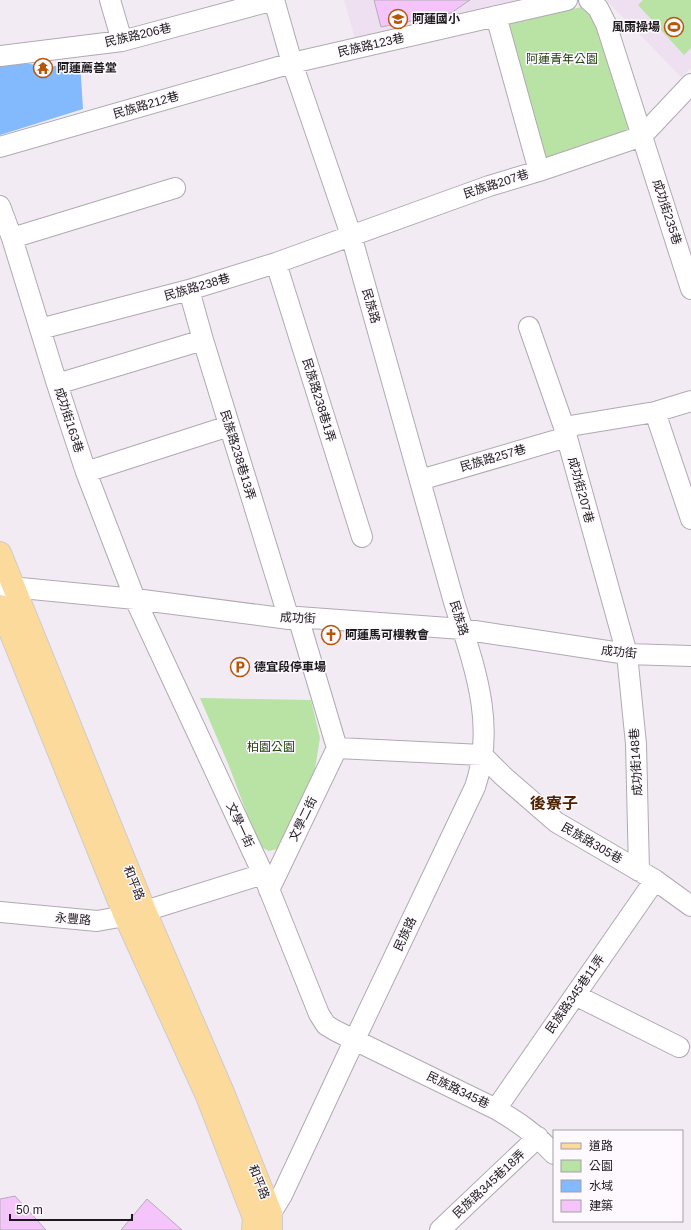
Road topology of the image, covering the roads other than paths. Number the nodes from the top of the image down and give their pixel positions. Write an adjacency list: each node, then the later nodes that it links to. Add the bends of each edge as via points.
1 (110, 0): 6 (street)
2 (274, 0): 6 (street, 民族路206巷); 8 (street, 民族路)
3 (567, 0): 5 (street, 民族路123巷)
4 (589, 0): 10 (street, via 598,8 606,24)
5 (496, 16): 8 (street, 民族路123巷); 12 (street)
6 (122, 41): 7 (street, 民族路206巷)
7 (0, 56)
8 (292, 63): 11 (street, 民族路212巷); 15 (street, 民族路)
9 (691, 84): 10 (street)
10 (642, 136): 12 (street, 民族路207巷); 18 (street, 成功街235巷)
11 (0, 147)
12 (539, 171): 15 (street, 民族路207巷)
13 (175, 188): 16 (street)
14 (0, 206): 16 (street, 成功街163巷)
15 (351, 235): 17 (street, 民族路238巷); 29 (street, 民族路)
16 (12, 238): 21 (street, 成功街163巷)
17 (276, 263): 19 (street, 民族路238巷); 31 (street, 民族路238巷1弄)
18 (691, 289)
19 (189, 290): 21 (street, 民族路238巷); 22 (street, 民族路238巷13弄)
20 (529, 327): 27 (street, 成功街207巷)
21 (40, 329): 23 (street, 成功街163巷)
22 (203, 340): 23 (street); 26 (street, 民族路238巷13弄)
23 (57, 384): 28 (street, 成功街163巷)
24 (691, 402): 25 (street, 民族路257巷)
25 (655, 412): 27 (street, 民族路257巷); 30 (street)
26 (229, 426): 28 (street); 36 (street, 民族路238巷13弄)
27 (565, 432): 29 (street, 民族路257巷); 38 (street, 成功街207巷)
28 (86, 472): 34 (street, 成功街163巷)
29 (420, 480): 37 (street, 民族路)
30 (691, 519)
31 (362, 537)
32 (0, 553): 33 (main road, 和平路)
33 (7, 587): 34 (street, 成功街); 46 (main road, 和平路)
34 (135, 599): 36 (street, 成功街); 43 (street, 文學一街)
35 (0, 606): 46 (main road, 和平路)
36 (293, 618): 37 (street, 成功街); 40 (street)
37 (462, 629): 38 (street, 成功街); 41 (street, 民族路, via 480,691 484,725)
38 (626, 654): 39 (street, 成功街); 42 (street, 成功街148巷)
39 (691, 656)
40 (337, 748): 41 (street); 43 (street, 文學二街)
41 (482, 755): 42 (street, 民族路305巷, via 556,822); 48 (street, 民族路, via 475,787)
42 (647, 875): 44 (street, 民族路305巷); 47 (street, 民族路345巷11弄)
43 (266, 882): 46 (street, 永豐路); 48 (street, 文學一街, via 318,1014 326,1025)
44 (691, 906)
45 (0, 912): 46 (street, 永豐路, via 97,921)
46 (135, 913): 53 (main road, 和平路, via 222,1090)
47 (575, 995): 49 (street); 50 (street, 民族路345巷11弄)
48 (355, 1039): 50 (street, 民族路345巷); 53 (street, 民族路, via 282,1195)
49 (679, 1047)
50 (496, 1109): 51 (street, 民族路345巷)
51 (538, 1137): 52 (street, 民族路345巷); 54 (street, 民族路345巷18弄)
52 (553, 1153)
53 (262, 1223)
54 (440, 1230)

